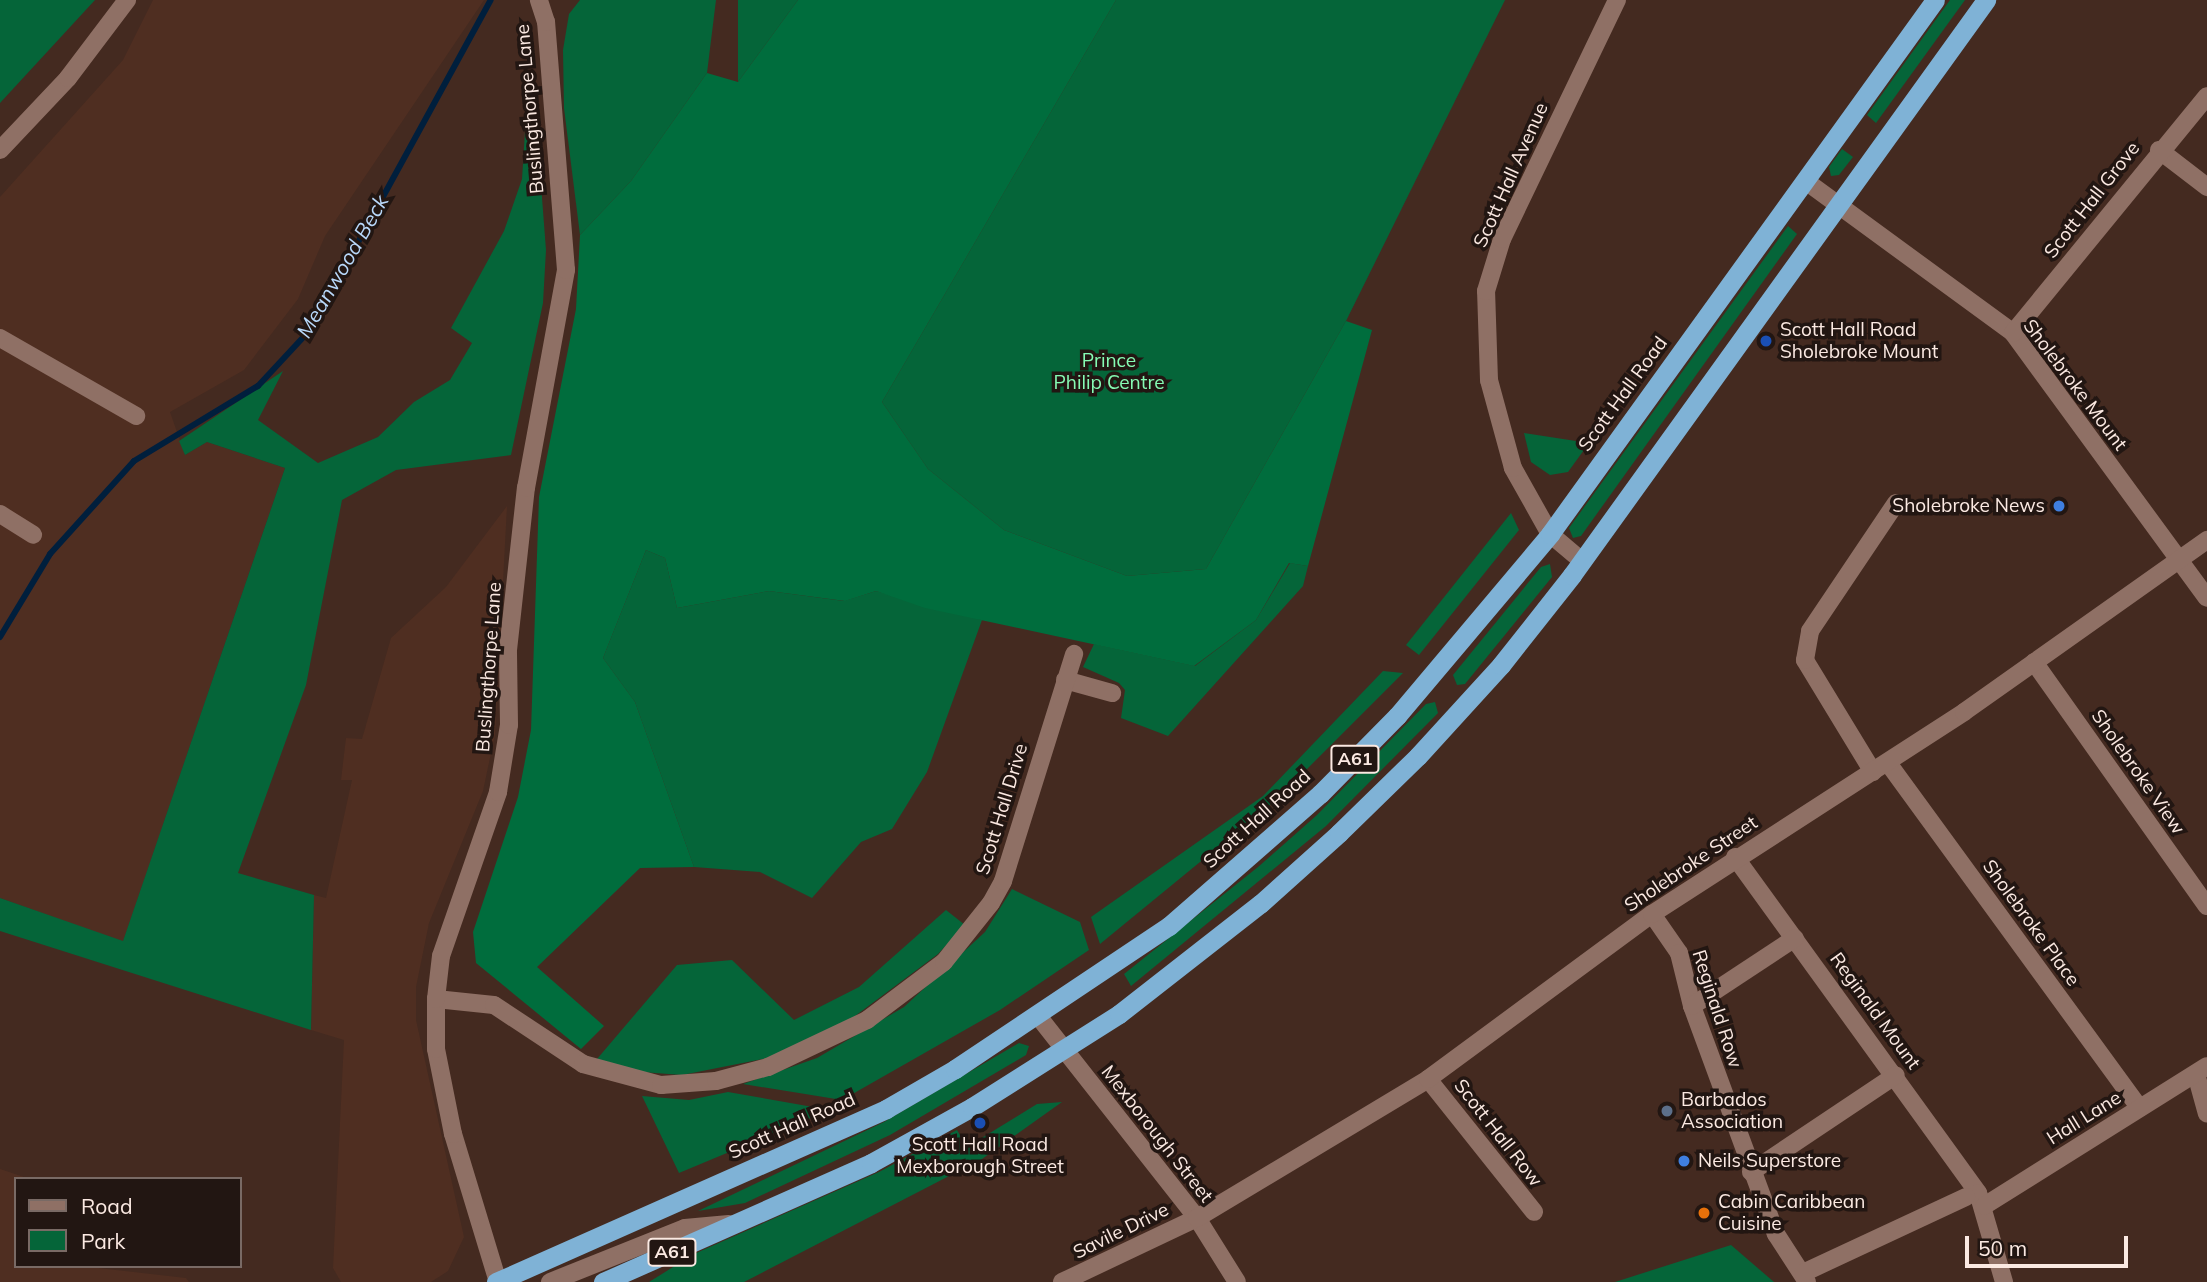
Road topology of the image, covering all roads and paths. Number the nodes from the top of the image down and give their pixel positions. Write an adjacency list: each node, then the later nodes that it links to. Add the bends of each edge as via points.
1 (127, 0): 7 (street, via 68,78)
2 (539, 0): 32 (street, Buslingthorpe Lane, via 546,22 566,270 526,488 508,650 509,725 498,792 442,956)
3 (1617, 0): 18 (street, Scott Hall Avenue, via 1502,239 1486,291 1489,380 1513,468)
4 (1935, 0): 9 (highway, Scott Hall Road / A61)
5 (1986, 0): 11 (highway, A61)
6 (2207, 96): 8 (street, Scott Hall Grove)
7 (0, 150)
8 (2159, 150): 10 (street); 12 (street, Scott Hall Grove)
9 (1807, 182): 11 (street, Sholebroke Mount); 18 (highway, Scott Hall Road / A61)
10 (2207, 187)
11 (1838, 205): 12 (street, Sholebroke Mount); 21 (highway, A61)
12 (2013, 333): 20 (street, Sholebroke Mount)
13 (0, 338): 14 (street)
14 (136, 415)
15 (1896, 503): 27 (street, Sholebroke Place, via 1810,631 1805,660)
16 (0, 514): 17 (street)
17 (33, 534)
18 (1550, 534): 21 (street, Scott Hall Avenue); 34 (highway, Scott Hall Road / A61, via 1397,716 1320,794 1169,926)
19 (2207, 540): 20 (street, Sholebroke Street)
20 (2179, 559): 22 (street, Sholebroke Mount); 24 (street, Sholebroke Street)
21 (1582, 561): 35 (highway, A61, via 1501,665 1419,756 1339,833 1260,904 1119,1014)
22 (2207, 598)
23 (1074, 654): 25 (street, Scott Hall Drive)
24 (2034, 662): 27 (street, Sholebroke Street); 29 (street, Sholebroke View)
25 (1065, 680): 26 (street); 32 (street, Scott Hall Drive, via 1003,881 975,927 944,962 900,997 821,1044 768,1067 716,1081 661,1085 583,1064 494,1005)
26 (1112, 693)
27 (1881, 767): 28 (street, Sholebroke Street); 39 (street, Sholebroke Place)
28 (1735, 857): 30 (street, Sholebroke Street); 31 (street, Reginald Mount)
29 (2207, 906)
30 (1652, 914): 33 (street, Reginald Row, via 1679,953); 38 (street, Sholebroke Street)
31 (1795, 938): 33 (street); 37 (street, Reginald Mount)
32 (436, 999): 47 (street, Buslingthorpe Lane, via 436,1049 453,1134)
33 (1692, 1006): 41 (street, Reginald Row)
34 (1038, 1016): 35 (street, Mexborough Street); 47 (highway, Scott Hall Road / A61, via 886,1109)
35 (1064, 1050): 44 (street, Mexborough Street); 45 (highway, A61, via 871,1163)
36 (2202, 1070): 39 (street, Hall Lane); 40 (street)
37 (1896, 1075): 41 (street); 42 (street, Reginald Mount)
38 (1428, 1079): 43 (street, Scott Hall Row); 44 (street, Sholebroke Street)
39 (2140, 1108): 42 (street, Hall Lane)
40 (2207, 1114)
41 (1751, 1172): 46 (street, Reginald Row, via 1776,1234)
42 (1976, 1199): 46 (street, Hall Lane); 52 (street, Reginald Mount)
43 (1534, 1212)
44 (1197, 1218): 50 (street, Savile Drive); 51 (street, Mexborough Street)
45 (743, 1223): 48 (street, via 685,1228); 49 (highway, A61)
46 (1805, 1277)
47 (498, 1282)
48 (550, 1282)
49 (603, 1282)
50 (1062, 1282)
51 (1237, 1282)
52 (2004, 1282)

